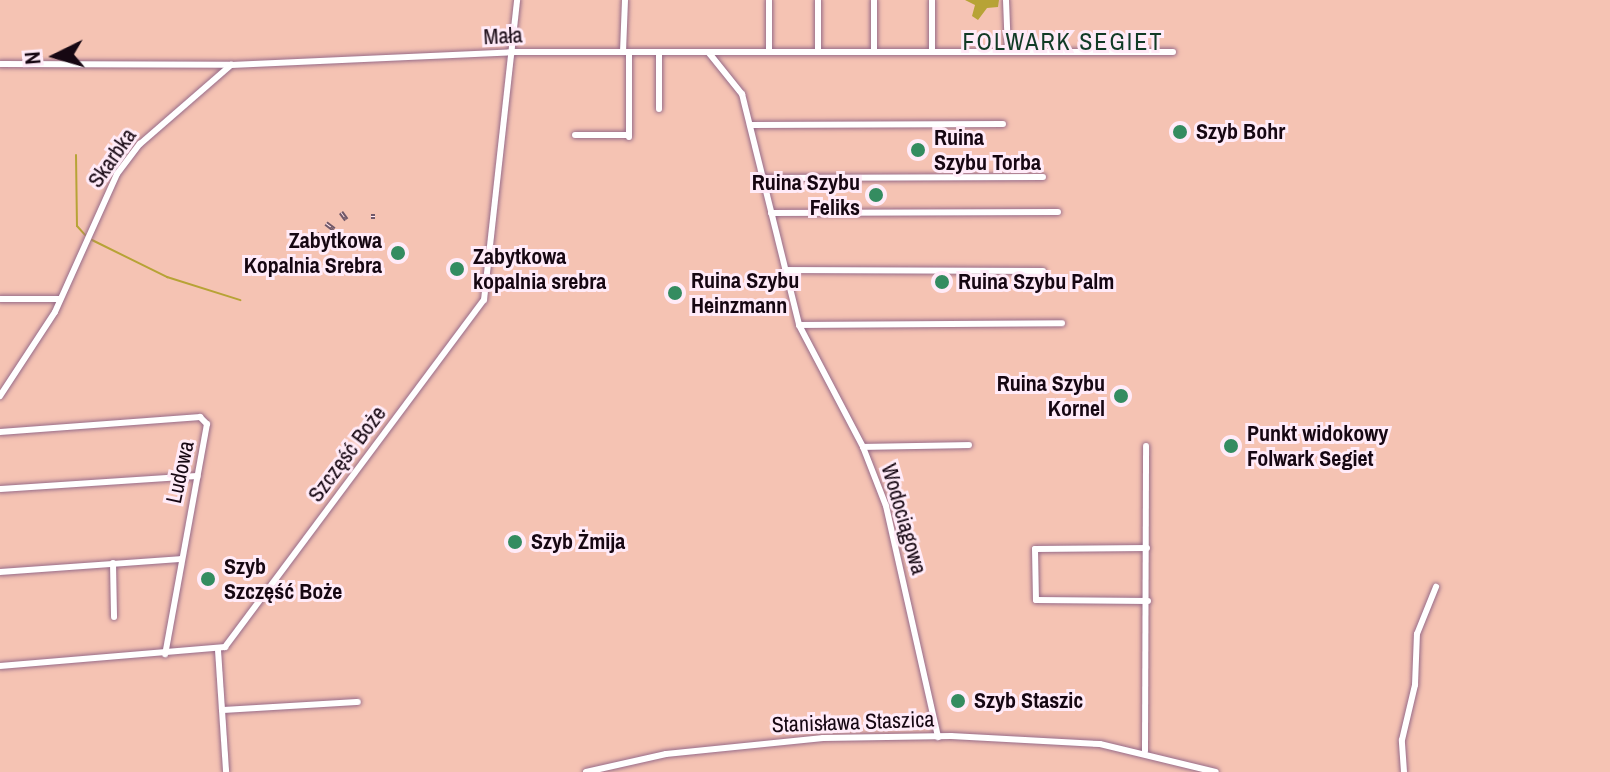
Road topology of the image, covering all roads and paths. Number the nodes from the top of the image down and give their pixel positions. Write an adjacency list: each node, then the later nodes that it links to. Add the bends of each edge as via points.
1 (517, 0): 17 (street, Szczęść Boże)
2 (625, 0): 11 (street)
3 (769, 0): 8 (street)
4 (818, 0): 9 (street)
5 (874, 0): 10 (street)
6 (932, 0): 12 (street)
7 (1006, 0): 13 (street)
8 (769, 51): 9 (street, Mała); 16 (street, Mała)
9 (818, 51): 10 (street, Mała)
10 (874, 51): 12 (street, Mała)
11 (626, 52): 15 (street, Mała); 17 (street, Mała); 23 (street, via 629,136)
12 (932, 52): 13 (street, Mała)
13 (1008, 52): 14 (street, Mała)
14 (1173, 52)
15 (659, 53): 16 (street, Mała); 20 (street)
16 (709, 53): 22 (street, Wodociągowa, via 742,94)
17 (512, 54): 19 (street, Mała); 48 (street, Szczęść Boże, via 484,300)
18 (0, 64): 19 (street, Mała)
19 (231, 65): 31 (street, Skarbka, via 172,113 125,164)
20 (659, 109)
21 (1003, 124): 22 (street)
22 (750, 125): 25 (street, Wodociągowa)
23 (575, 135)
24 (1043, 177): 25 (street)
25 (762, 178): 27 (street, Wodociągowa)
26 (1058, 212): 27 (street)
27 (771, 213): 28 (street, Wodociągowa)
28 (785, 270): 29 (street); 33 (street, Wodociągowa)
29 (1043, 271)
30 (0, 299): 31 (street)
31 (60, 299): 34 (street, Skarbka)
32 (1062, 323): 33 (street)
33 (799, 325): 38 (street, Wodociągowa)
34 (0, 396)
35 (0, 432): 39 (street, Ludowa, via 200,417 207,424)
36 (969, 445): 38 (street)
37 (1146, 446): 41 (street)
38 (863, 447): 53 (street, Wodociągowa, via 886,506)
39 (198, 476): 40 (street); 42 (street, Ludowa)
40 (0, 489)
41 (1147, 548): 46 (street); 46 (street, via 1035,549 1036,600)
42 (180, 559): 43 (street); 49 (street, Ludowa)
43 (113, 563): 44 (street); 47 (street)
44 (0, 572)
45 (1436, 587): 58 (street, via 1417,634 1415,685 1402,740)
46 (1148, 601): 54 (street)
47 (114, 617)
48 (218, 650): 49 (street); 52 (street)
49 (165, 654): 50 (street)
50 (0, 666)
51 (358, 702): 52 (street)
52 (222, 710): 55 (street)
53 (938, 737): 54 (street, Stanisława Staszica); 56 (street, Stanisława Staszica, via 810,739 666,754)
54 (1145, 751): 57 (street, Stanisława Staszica)
55 (226, 772)
56 (586, 772)
57 (1216, 772)
58 (1404, 772)

